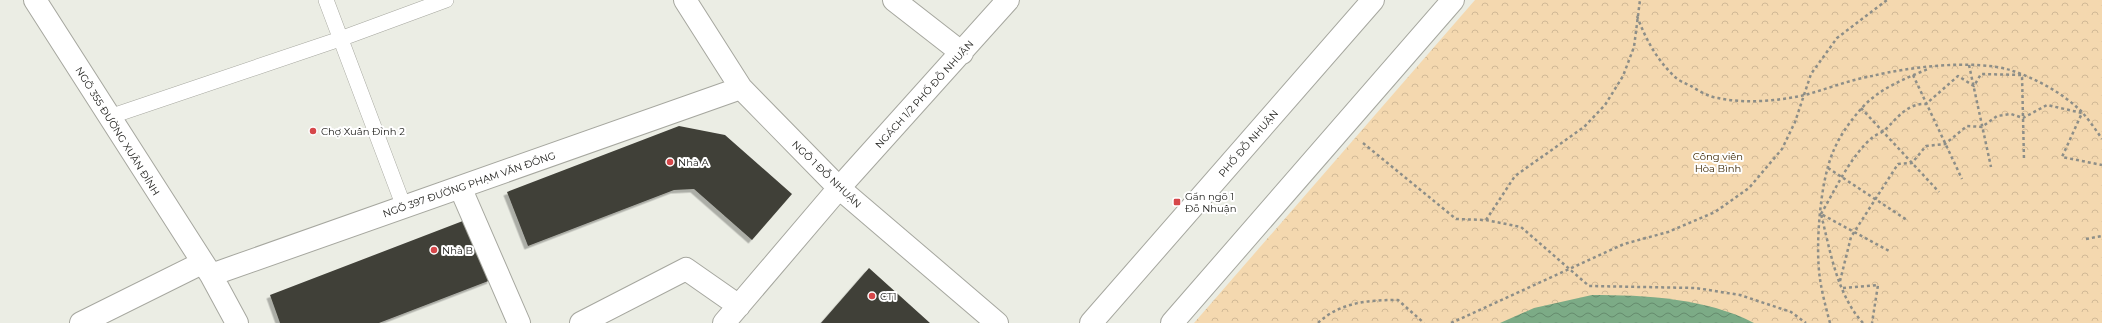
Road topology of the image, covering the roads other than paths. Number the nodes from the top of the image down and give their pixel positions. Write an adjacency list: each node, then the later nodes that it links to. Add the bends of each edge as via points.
1 (35, 0): 12 (street, NGÕ 355 ĐƯỜNG XUÂN ĐỈNH)
2 (326, 0): 9 (lane)
3 (446, 0): 9 (lane)
4 (685, 0): 11 (street, NGÕ 1 ĐỖ NHUẬN)
5 (894, 0): 10 (street)
6 (1008, 0): 10 (street, NGÁCH 1/2 PHỐ ĐỖ NHUẬN)
7 (1373, 0): 24 (street, PHỐ ĐỖ NHUẬN)
8 (1453, 0): 25 (street)
9 (340, 39): 12 (lane); 15 (lane)
10 (962, 52): 14 (street, NGÁCH 1/2 PHỐ ĐỖ NHUẬN)
11 (741, 88): 13 (street, NGÕ 397 ĐƯỜNG PHẠM VĂN ĐỒNG); 14 (street, NGÕ 1 ĐỖ NHUẬN)
12 (109, 117): 16 (street, NGÕ 355 ĐƯỜNG XUÂN ĐỈNH)
13 (460, 187): 15 (street, NGÕ 397 ĐƯỜNG PHẠM VĂN ĐỒNG); 20 (street)
14 (840, 188): 17 (street, NGÁCH 1/2 PHỐ ĐỖ NHUẬN); 23 (street, NGÕ 1 ĐỖ NHUẬN)
15 (404, 207): 16 (street, NGÕ 397 ĐƯỜNG PHẠM VĂN ĐỒNG)
16 (206, 269): 18 (street, NGÕ 397 ĐƯỜNG PHẠM VĂN ĐỒNG); 19 (street, NGÕ 355 ĐƯỜNG XUÂN ĐỈNH)
17 (739, 306): 21 (street, via 686,269); 22 (street, NGÁCH 1/2 PHỐ ĐỖ NHUẬN)
18 (81, 323)
19 (237, 323)
20 (519, 323)
21 (581, 323)
22 (724, 323)
23 (997, 323)
24 (1091, 323)
25 (1172, 323)

